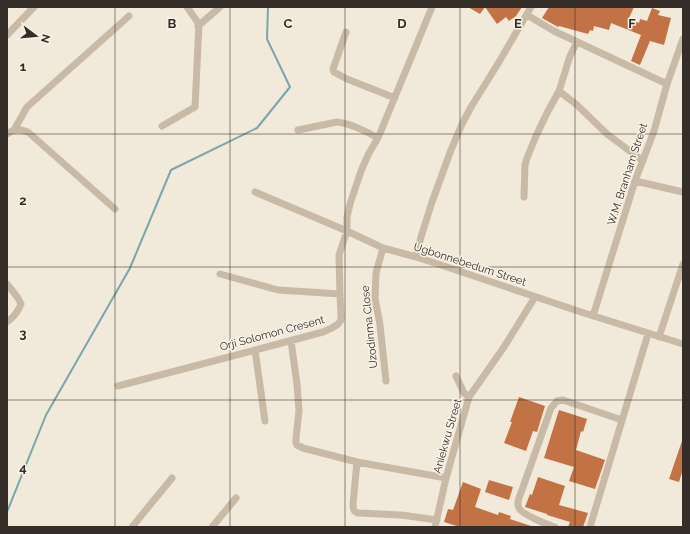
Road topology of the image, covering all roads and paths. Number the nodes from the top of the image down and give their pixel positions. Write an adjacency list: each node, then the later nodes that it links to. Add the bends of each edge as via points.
1 (34, 7): 10 (street)
2 (187, 7): 8 (street)
3 (220, 7): 8 (street)
4 (432, 7): 15 (street, Orji Solomon Cresent)
5 (531, 7): 6 (street)
6 (527, 15): 12 (street); 29 (street, via 471,107 450,150)
7 (129, 16): 17 (street, via 27,107)
8 (198, 26): 16 (street, via 195,107)
9 (346, 32): 15 (street, via 334,72)
10 (7, 35)
11 (683, 39): 13 (street, W.M. Branham Street)
12 (577, 42): 13 (street); 14 (street)
13 (667, 84): 21 (street, W.M. Branham Street)
14 (559, 91): 21 (street, via 607,134); 25 (street, via 527,158)
15 (395, 98): 20 (street, Orji Solomon Cresent)
16 (162, 126)
17 (14, 130): 19 (street); 26 (street, via 28,132)
18 (298, 130): 20 (street, via 338,122)
19 (7, 134)
20 (378, 138): 27 (street, Orji Solomon Cresent, via 361,171 350,204)
21 (643, 161): 22 (street, W.M. Branham Street)
22 (636, 181): 24 (street); 35 (street, W.M. Branham Street)
23 (255, 192): 27 (street, Ugbonnebedum Street)
24 (683, 192)
25 (524, 197)
26 (115, 210)
27 (347, 231): 28 (street, Ugbonnebedum Street); 33 (street, Orji Solomon Cresent, via 340,255)
28 (383, 248): 29 (street, Ugbonnebedum Street); 43 (street, Uzodinma Close, via 376,273 375,298)
29 (416, 257): 34 (street, Ugbonnebedum Street)
30 (683, 264): 38 (street)
31 (220, 274): 33 (street, via 278,290)
32 (7, 284): 36 (street, via 21,304 13,318)
33 (340, 294): 39 (street, Orji Solomon Cresent, via 341,320 338,324 323,332)
34 (534, 297): 35 (street, Ugbonnebedum Street); 45 (street, Aniekwu Street)
35 (593, 316): 37 (street, Ugbonnebedum Street)
36 (7, 322)
37 (648, 334): 38 (street, Ugbonnebedum Street); 46 (street)
38 (659, 337): 40 (street, Ugbonnebedum Street)
39 (291, 341): 41 (street, Orji Solomon Cresent); 48 (street, via 299,411 296,443 303,448)
40 (683, 344)
41 (255, 350): 44 (street, Orji Solomon Cresent); 47 (street)
42 (456, 376): 45 (street)
43 (386, 381)
44 (118, 386)
45 (469, 398): 50 (street, Aniekwu Street)
46 (622, 420): 55 (street, via 563,400 557,401 551,408 518,508 529,516); 56 (street)
47 (265, 421)
48 (357, 462): 50 (street); 52 (street, via 353,504 355,512 401,515)
49 (172, 478): 53 (street)
50 (446, 478): 52 (street, Aniekwu Street)
51 (236, 498): 54 (street)
52 (436, 524)
53 (132, 527)
54 (212, 527)
55 (555, 527)
56 (590, 527)

